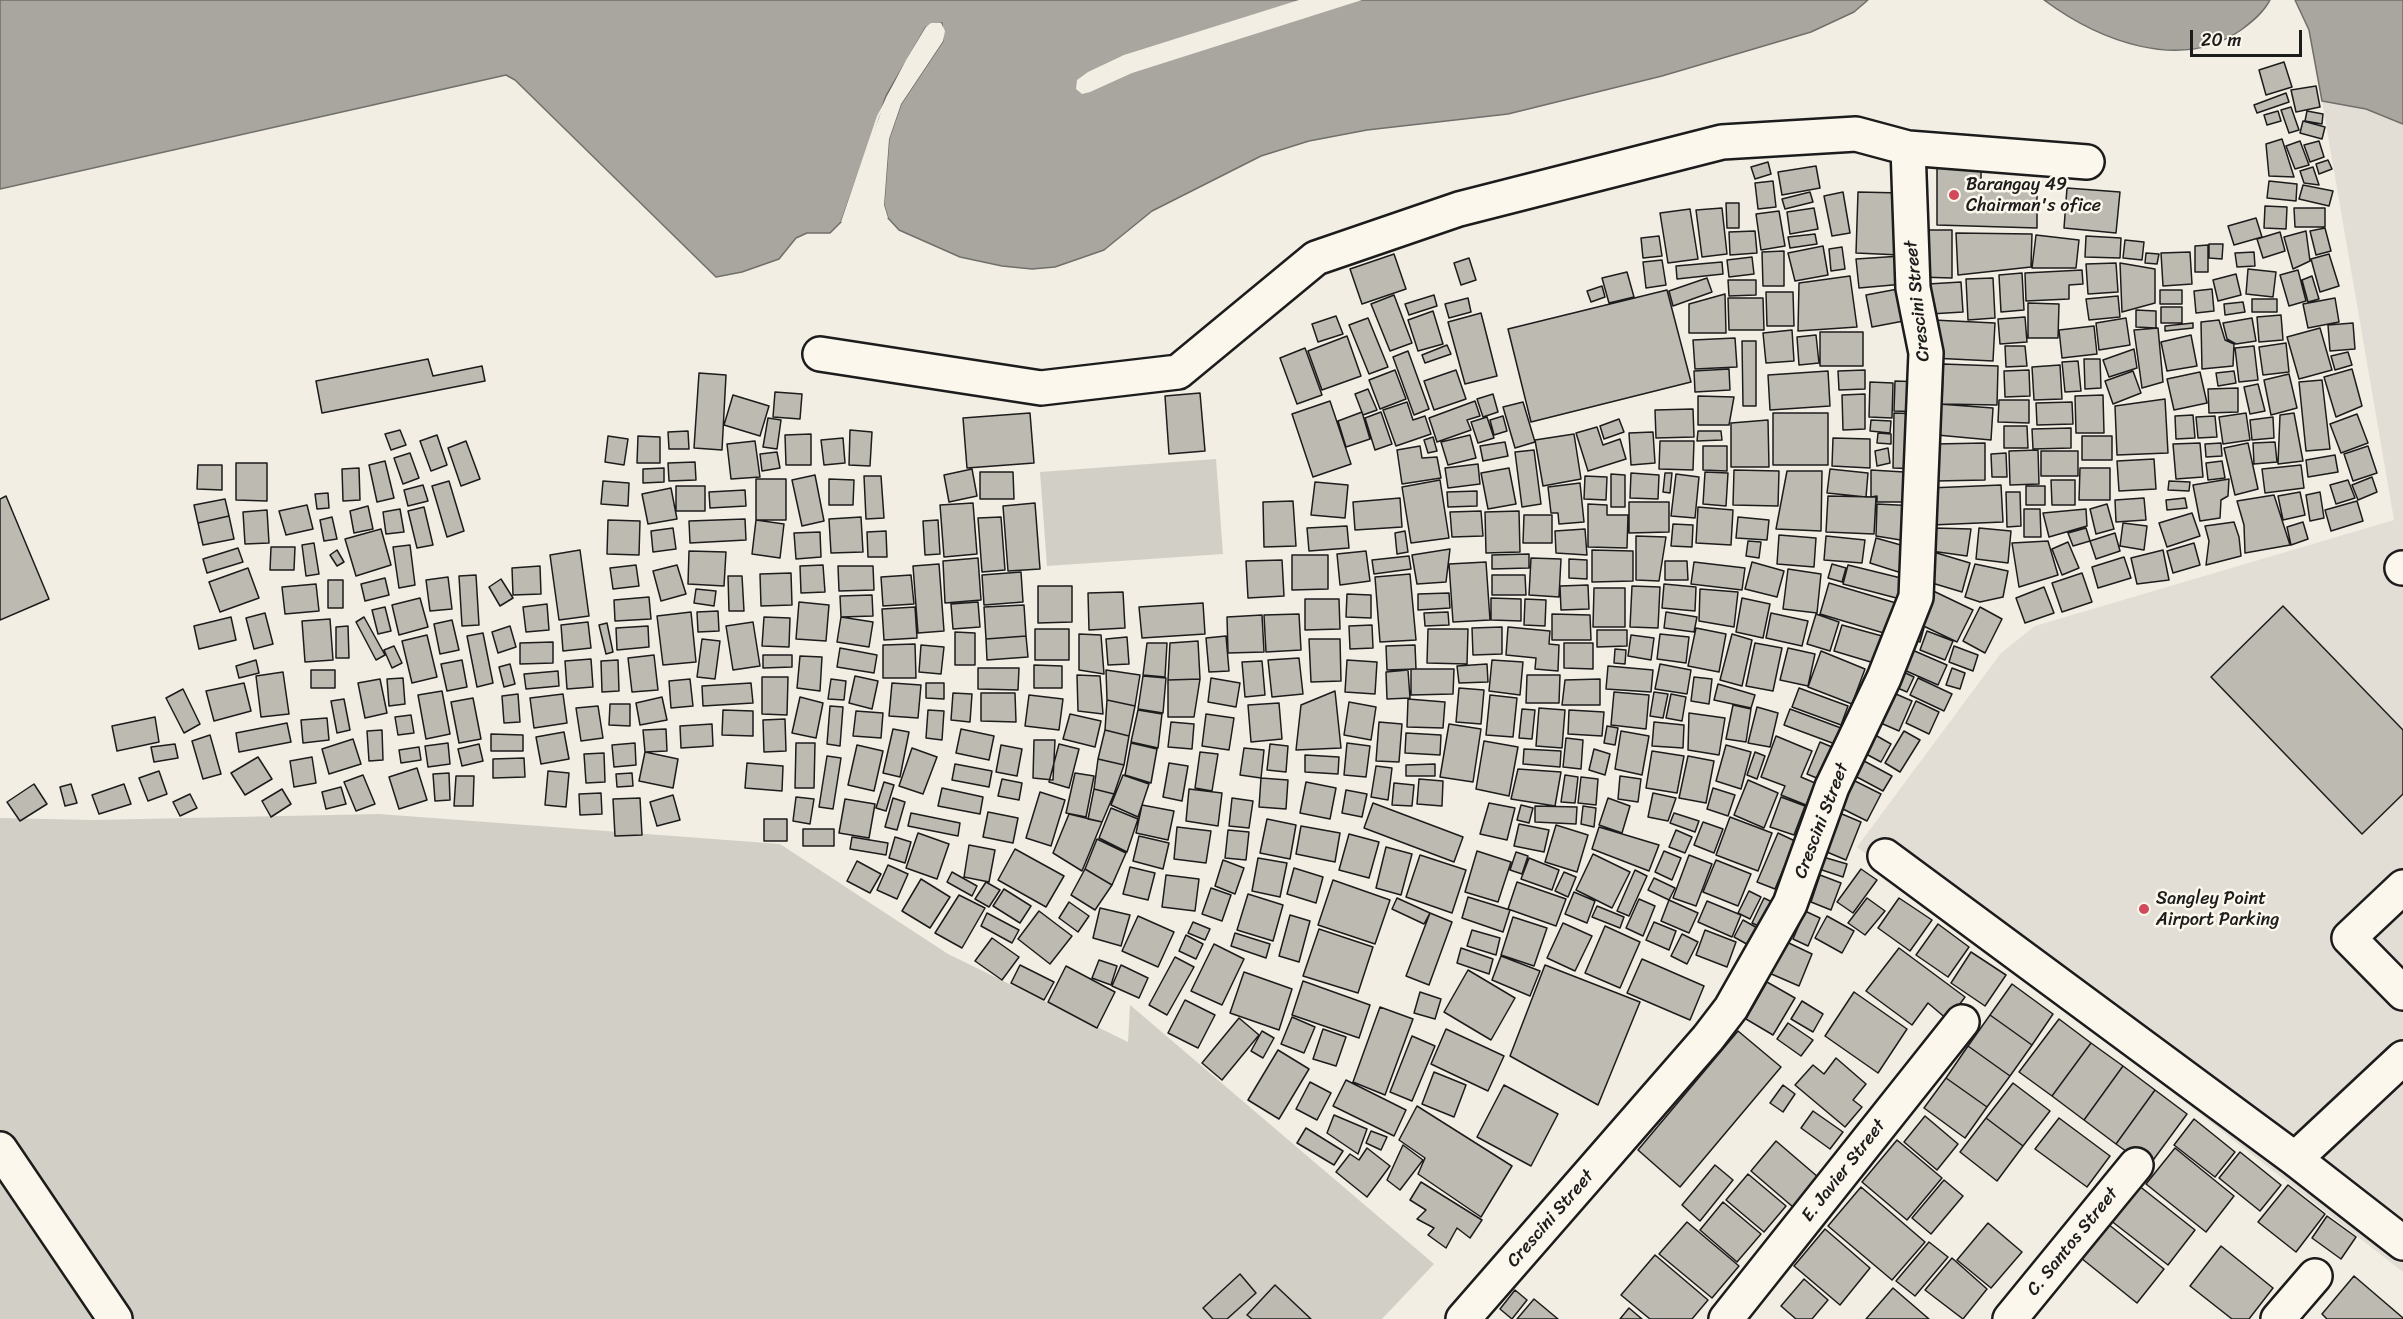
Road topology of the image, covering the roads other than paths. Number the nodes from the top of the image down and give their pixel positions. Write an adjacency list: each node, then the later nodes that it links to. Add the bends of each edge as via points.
1 (1908, 148): 2 (street); 3 (street, via 1856,134 1722,141 1459,209 1316,258 1178,372 1041,388); 15 (street, Crescini Street, via 1913,288 1926,353 1916,597 1884,678 1832,787 1790,904 1731,1008)
2 (2087, 162)
3 (819, 354)
4 (1885, 856): 10 (street)
5 (2403, 887): 6 (street, via 2349,938)
6 (2403, 993)
7 (1962, 1023): 16 (street, E. Javier Street)
8 (2403, 1058): 10 (street)
9 (0, 1149): 14 (street)
10 (2295, 1159): 12 (street)
11 (2136, 1165): 17 (street, C. Santos Street)
12 (2403, 1243)
13 (2316, 1276): 18 (street)
14 (115, 1319)
15 (1463, 1319)
16 (1726, 1319)
17 (2010, 1319)
18 (2278, 1319)

